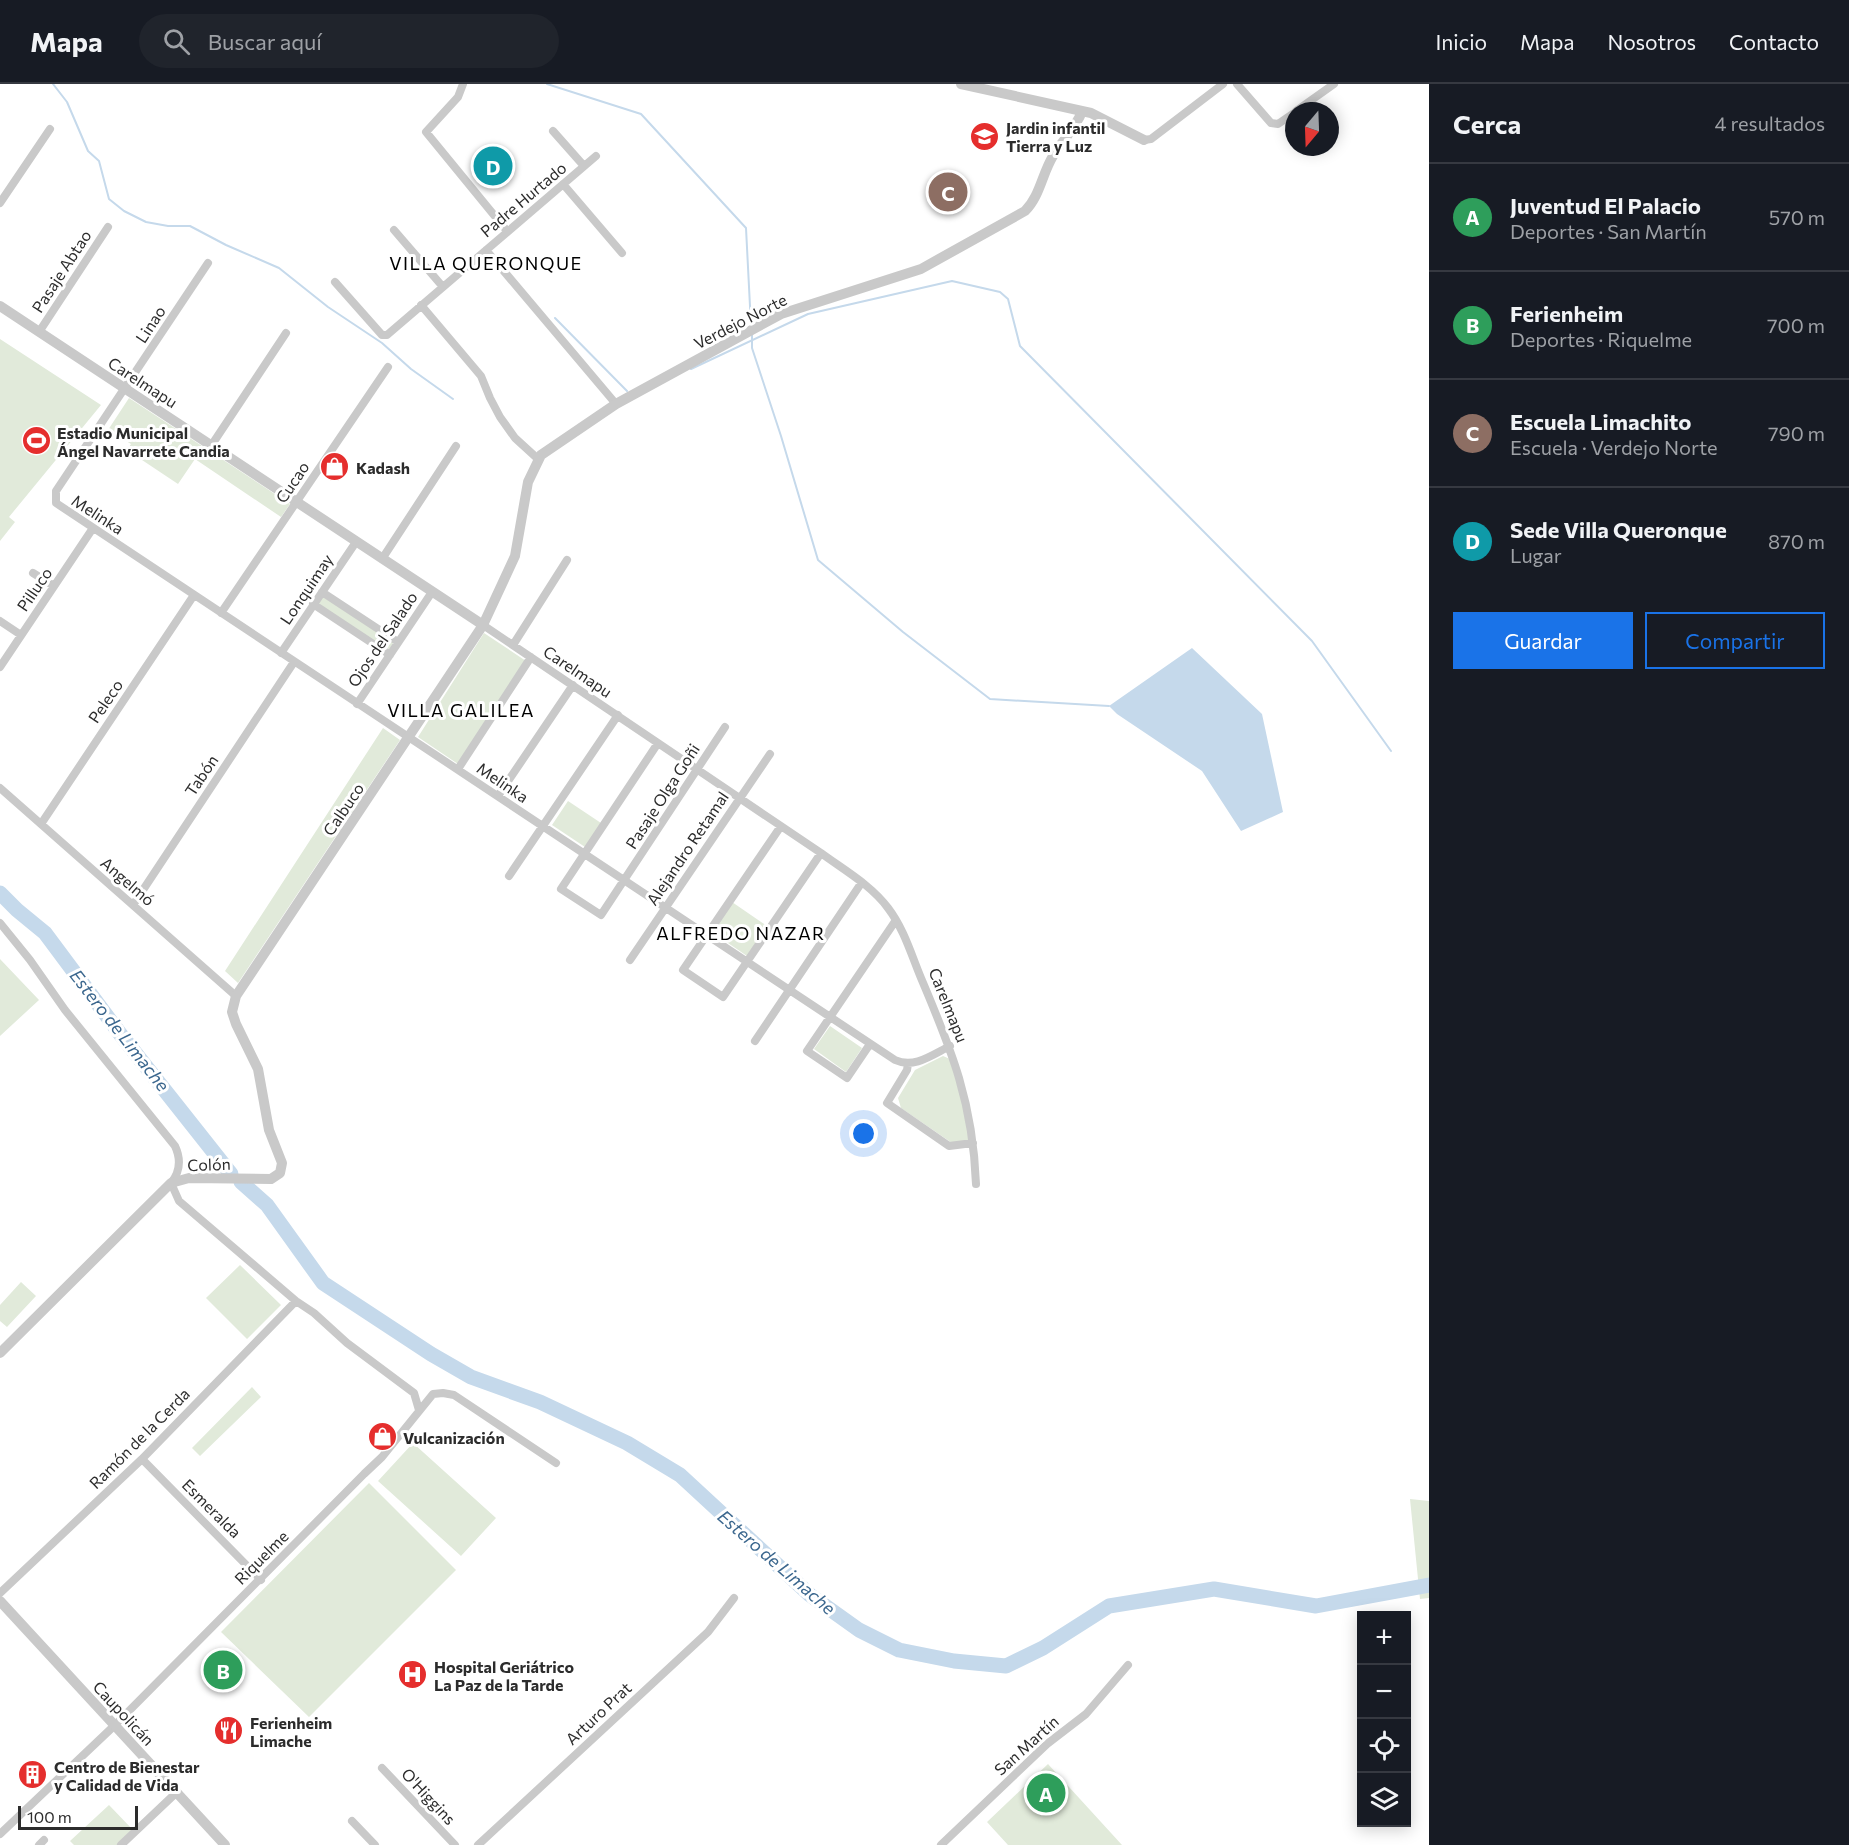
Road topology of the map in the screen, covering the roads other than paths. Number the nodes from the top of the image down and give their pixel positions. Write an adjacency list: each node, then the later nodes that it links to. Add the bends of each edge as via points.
1 (961, 84): 7 (street)
2 (1223, 84): 11 (street, via 1151,139)
3 (1237, 84): 8 (street, via 1271,123)
4 (1334, 84): 6 (street)
5 (463, 86): 18 (street, via 426,132)
6 (1309, 102)
7 (1082, 112): 11 (street); 30 (street, Verdejo Norte, via 1052,156 1035,198 1025,211 921,269 781,314)
8 (1285, 119)
9 (50, 129): 15 (street)
10 (553, 131): 13 (street)
11 (1144, 140)
12 (596, 156): 13 (street, Padre Hurtado)
13 (584, 166): 14 (street, Padre Hurtado)
14 (563, 183): 18 (street, Padre Hurtado); 20 (street)
15 (0, 203)
16 (108, 227): 26 (street, Pasaje Abtao)
17 (394, 230): 23 (street)
18 (507, 231): 19 (street, Padre Hurtado)
19 (486, 250): 23 (street, Padre Hurtado); 30 (street)
20 (622, 253)
21 (208, 262): 29 (street, Linao)
22 (335, 282): 24 (street, Padre Hurtado, via 382,334 387,335)
23 (442, 287): 24 (street, Padre Hurtado)
24 (421, 305): 33 (street, via 481,376 496,410 514,436)
25 (0, 306): 26 (street, Carelmapu)
26 (39, 332): 29 (street, Carelmapu)
27 (286, 333): 31 (street)
28 (388, 366): 35 (street, Cucao)
29 (125, 389): 31 (street, Carelmapu); 34 (street, Linao)
30 (615, 404): 33 (street, Verdejo Norte)
31 (211, 446): 35 (street, Carelmapu)
32 (456, 446): 38 (street)
33 (538, 459): 48 (street, Verdejo Norte, via 526,489 515,556)
34 (56, 491): 36 (street, Melinka, via 58,505)
35 (296, 502): 37 (street, Carelmapu); 46 (street, Cucao)
36 (93, 528): 41 (street, Pilluco); 44 (street, Melinka)
37 (356, 542): 38 (street, Carelmapu); 42 (street, Lonquimay)
38 (382, 559): 43 (street, Carelmapu)
39 (567, 560): 51 (street)
40 (33, 573): 41 (street)
41 (54, 586): 49 (street, Pilluco)
42 (322, 591): 45 (street, Lonquimay); 50 (street)
43 (432, 592): 48 (street, Carelmapu); 50 (street, Ojos del Salado)
44 (194, 595): 46 (street, Melinka); 69 (street, Peleco)
45 (313, 604): 52 (street, Lonquimay); 53 (street)
46 (221, 613): 52 (street, Melinka)
47 (0, 621): 49 (street)
48 (483, 625): 51 (street, Carelmapu); 61 (street, Calbuco)
49 (21, 635): 56 (street, Pilluco)
50 (398, 642): 53 (street, Ojos del Salado)
51 (513, 645): 54 (street, Carelmapu)
52 (281, 653): 55 (street, Melinka)
53 (390, 655): 58 (street, Ojos del Salado)
54 (531, 657): 57 (street, Carelmapu); 64 (street)
55 (294, 662): 58 (street, Melinka); 77 (street, Tabón)
56 (0, 667)
57 (573, 686): 59 (street, Carelmapu); 67 (street)
58 (357, 704): 61 (street, Melinka)
59 (618, 715): 62 (street, Carelmapu); 70 (street)
60 (725, 727): 65 (street, Pasaje Olga Goñi)
61 (409, 737): 64 (street, Melinka); 85 (street, Calbuco)
62 (658, 743): 65 (street, Carelmapu); 72 (street)
63 (770, 754): 68 (street, Alejandro Retamal)
64 (458, 770): 67 (street, Melinka)
65 (698, 770): 68 (street, Carelmapu); 75 (street, Pasaje Olga Goñi)
66 (0, 788): 69 (street, Angelmó)
67 (498, 796): 70 (street, Melinka)
68 (740, 798): 71 (street, Carelmapu); 78 (street, Alejandro Retamal)
69 (41, 824): 77 (street, Angelmó)
70 (543, 826): 72 (street, Melinka); 74 (street)
71 (780, 826): 73 (street, Carelmapu); 81 (street)
72 (584, 854): 75 (street, Melinka); 75 (street, Pasaje Olga Goñi, via 561,889 601,915)
73 (821, 854): 76 (street, Carelmapu); 83 (street)
74 (509, 876)
75 (624, 880): 78 (street, Melinka)
76 (862, 882): 79 (street, Carelmapu); 84 (street)
77 (133, 905): 85 (street, Angelmó)
78 (665, 908): 81 (street, Melinka); 82 (street, Alejandro Retamal)
79 (896, 920): 87 (street); 90 (street, Carelmapu)
80 (0, 923): 93 (street, via 175,1146 179,1168)
81 (706, 935): 83 (street, Melinka); 83 (street, via 683,970 723,997)
82 (630, 960)
83 (747, 962): 84 (street, Melinka)
84 (789, 990): 87 (street, Melinka); 88 (street)
85 (236, 996): 86 (street, Calbuco)
86 (232, 1012): 93 (street, Colón, via 258,1069 269,1130 282,1160 282,1170 271,1179 189,1178)
87 (830, 1017): 89 (street, Melinka); 89 (street, via 807,1052 847,1078)
88 (755, 1041)
89 (870, 1044): 91 (street, Melinka)
90 (950, 1047): 91 (street); 92 (street, Carelmapu, via 964,1089)
91 (908, 1064): 92 (street, via 887,1103 949,1146)
92 (974, 1143): 94 (street, Carelmapu)
93 (171, 1183): 95 (street, via 179,1201); 96 (street, Colón)
94 (976, 1184)
95 (296, 1301): 97 (street, via 414,1393); 98 (street, Ramón de la Cerda)
96 (0, 1353)
97 (419, 1410): 99 (street, Riquelme, via 433,1394 449,1393); 100 (street, Riquelme, via 382,1457)
98 (142, 1459): 100 (street, Esmeralda); 101 (street, Ramón de la Cerda)
99 (556, 1463)
100 (261, 1580): 105 (street, Riquelme)
101 (0, 1593)
102 (734, 1598): 114 (street, Arturo Prat, via 708,1632)
103 (0, 1601): 105 (street, Caupolicán)
104 (1128, 1665): 115 (street, San Martín, via 1086,1714 1047,1744)
105 (115, 1725): 107 (street, Caupolicán); 109 (street, Riquelme)
106 (382, 1768): 113 (street, O'Higgins)
107 (177, 1792): 110 (street); 111 (street, Caupolicán)
108 (352, 1821): 112 (street)
109 (0, 1834)
110 (121, 1845)
111 (225, 1845)
112 (375, 1845)
113 (455, 1845)
114 (478, 1845)
115 (941, 1845)

